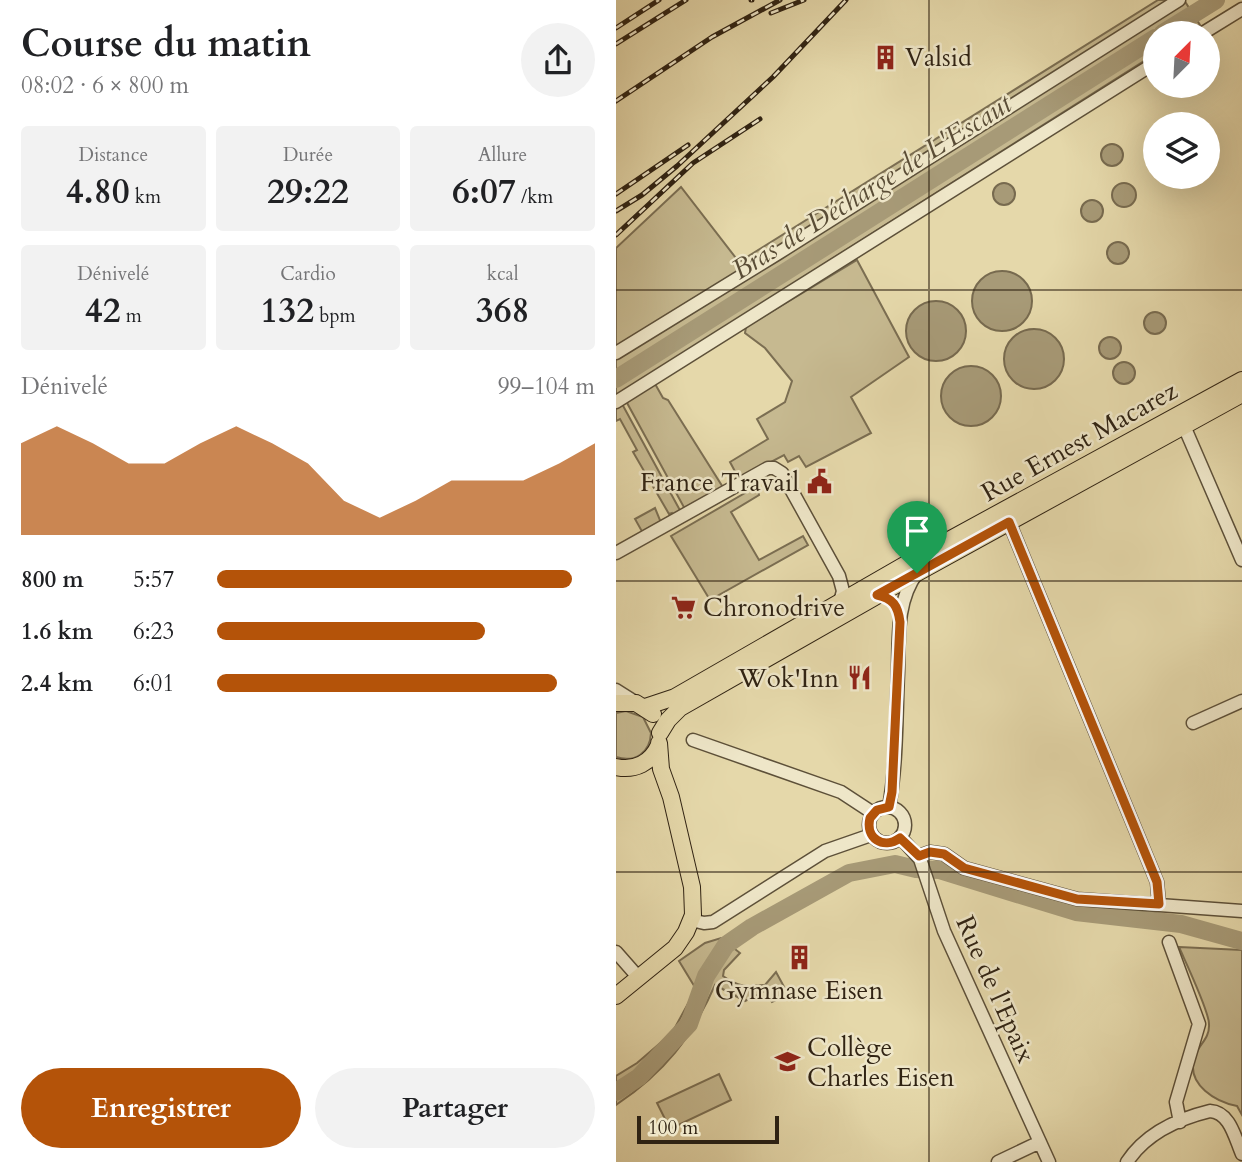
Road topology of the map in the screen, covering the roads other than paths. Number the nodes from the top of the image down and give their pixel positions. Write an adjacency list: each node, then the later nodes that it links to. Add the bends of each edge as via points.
1 (1179, 0): 5 (street)
2 (1242, 9): 3 (street)
3 (1220, 23)
4 (1143, 71): 8 (street)
5 (616, 353)
6 (1242, 380): 15 (main road, Rue Ernest Macarez)
7 (1242, 394): 9 (main road, Rue Ernest Macarez)
8 (616, 402)
9 (1184, 426): 10 (main road, Rue Ernest Macarez); 12 (street)
10 (1009, 522): 13 (main road, Rue Ernest Macarez); 32 (street, via 1157,882)
11 (616, 553): 15 (street, via 774,468 782,473 839,576)
12 (1242, 560)
13 (917, 573): 14 (main road, Rue Ernest Macarez); 16 (street, via 905,595)
14 (877, 595): 16 (street, via 895,604); 22 (main road, Rue Ernest Macarez, via 680,708)
15 (841, 601): 20 (main road, Rue Ernest Macarez, via 674,697)
16 (900, 622): 27 (street)
17 (616, 690): 20 (street)
18 (1242, 701): 21 (street)
19 (616, 703): 20 (main road)
20 (641, 705): 22 (main road, via 656,719)
21 (1193, 723)
22 (660, 738): 24 (main road, Rue Ernest Macarez, via 653,756); 26 (main road)
23 (692, 740): 28 (street, via 841,792)
24 (641, 766): 25 (main road); 26 (main road)
25 (616, 767)
26 (663, 776): 34 (main road, via 692,887)
27 (889, 807): 28 (street); 30 (street, via 904,819)
28 (873, 813): 29 (street)
29 (871, 835): 30 (street, via 886,843); 34 (street, via 825,851 713,922)
30 (900, 838): 31 (street, Rue de l'Epaix)
31 (920, 858): 32 (street, via 930,852 944,854 964,868 1077,899); 40 (street, Rue de l'Epaix, via 944,931)
32 (1159, 904): 33 (street)
33 (1242, 911)
34 (691, 920): 37 (main road, via 676,948)
35 (1169, 942): 39 (street, via 1199,1024 1177,1102)
36 (616, 952): 37 (street)
37 (638, 977): 38 (main road)
38 (616, 996)
39 (1180, 1122): 41 (street, via 1220,1112); 44 (street, via 1152,1134)
40 (1040, 1142): 42 (street); 43 (street, Rue de l'Epaix)
41 (1242, 1154)
42 (998, 1162)
43 (1049, 1162)
44 (1127, 1162)

